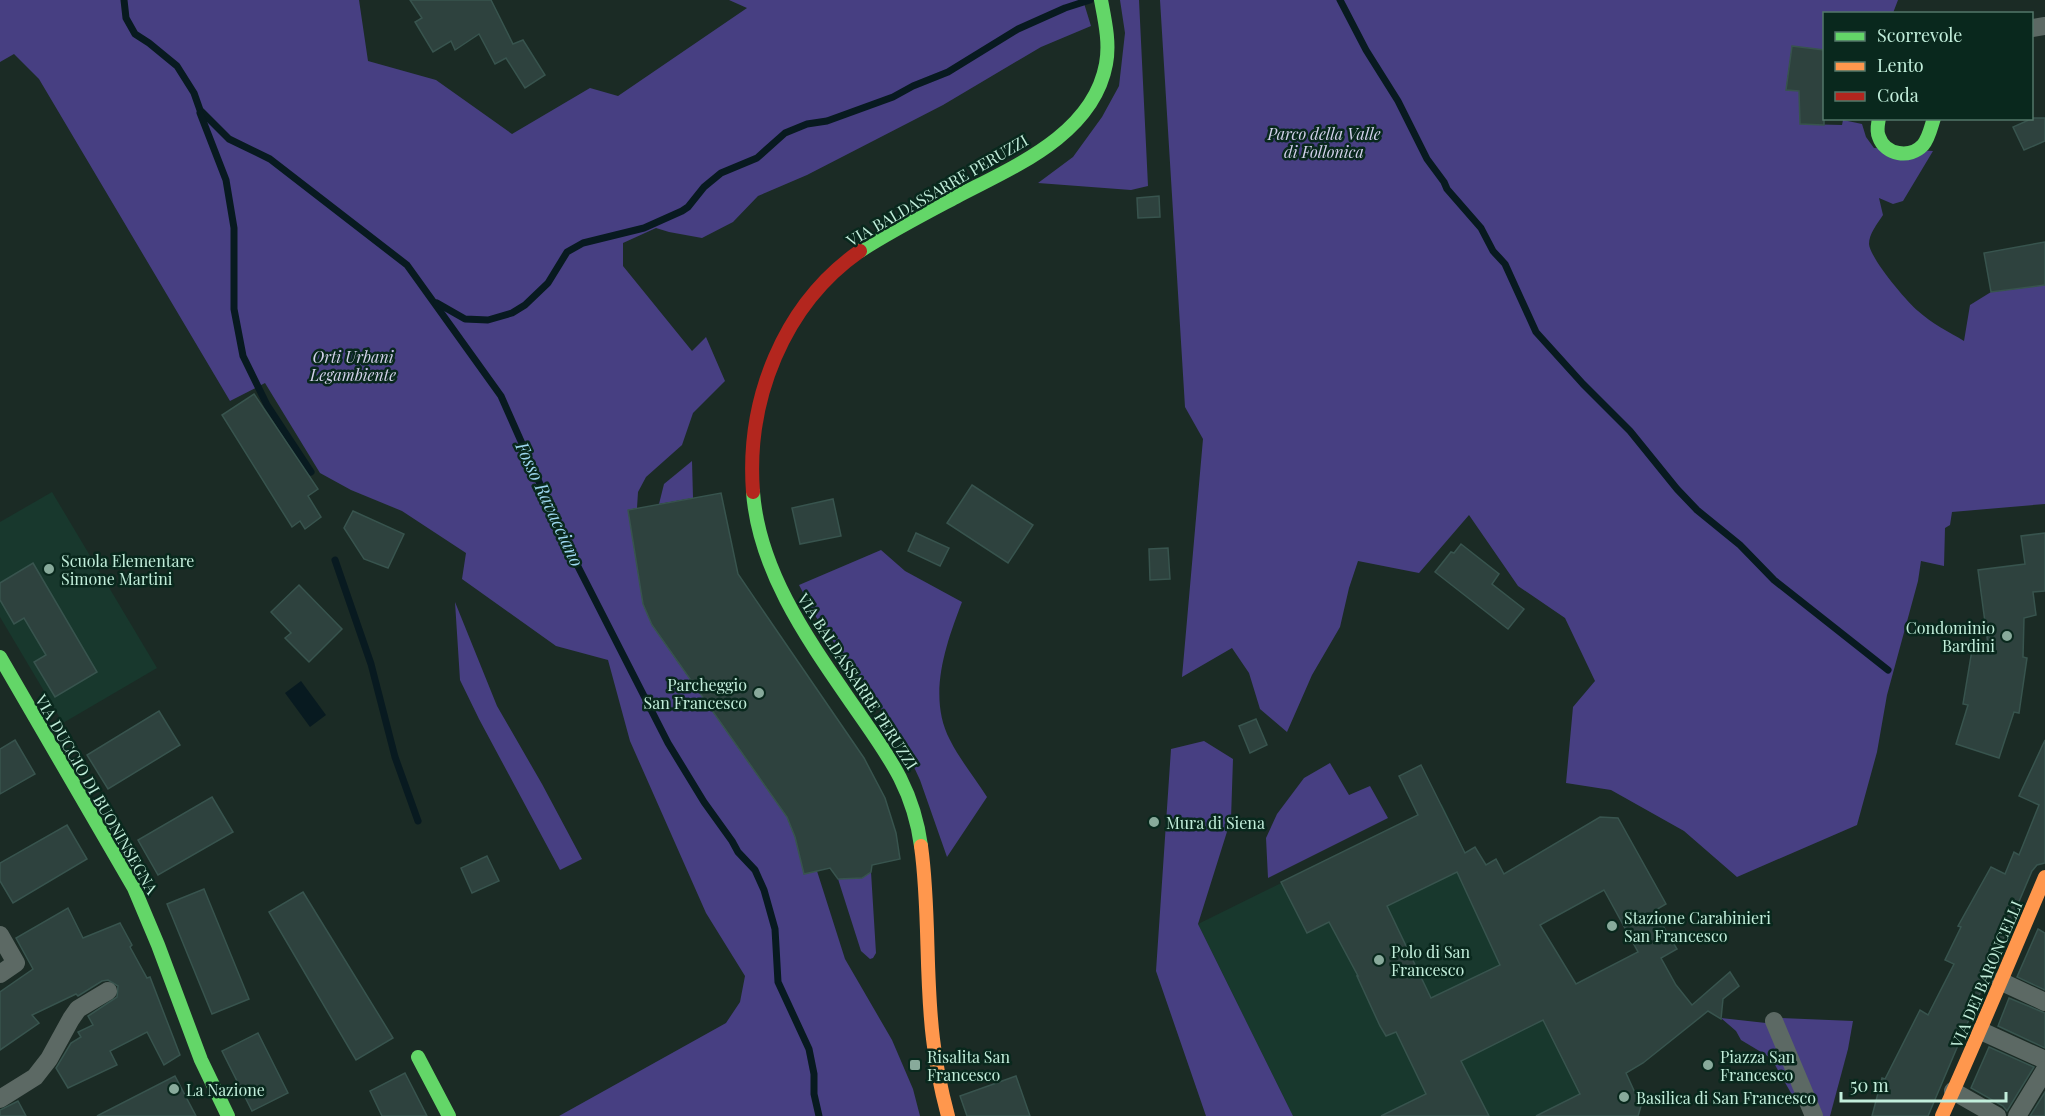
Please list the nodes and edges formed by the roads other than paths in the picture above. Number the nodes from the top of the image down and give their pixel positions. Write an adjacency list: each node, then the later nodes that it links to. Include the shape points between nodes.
1 (1101, 0): 20 (street, VIA BALDASSARRE PERUZZI, via 1106,62 1101,82 1086,109 1047,145 876,242 840,266 813,292 779,347 760,403 752,445 756,515 778,586 802,630 896,767 911,802 924,867 933,1050)
2 (1879, 120): 3 (street, via 1877,134 1881,142 1890,150 1905,154 1924,143)
3 (1933, 120)
4 (0, 657): 18 (street, VIA DUCCIO DI BUONINSEGNA, via 134,888 210,1082)
5 (2045, 877): 8 (street, VIA DEI BARONCELLI)
6 (0, 935): 7 (street, via 16,963)
7 (0, 974)
8 (2000, 981): 10 (street); 12 (street, VIA DEI BARONCELLI)
9 (108, 991): 17 (street, via 78,1009 40,1071)
10 (2045, 1002)
11 (1774, 1021): 21 (street)
12 (1985, 1033): 14 (street); 16 (street, VIA DEI BARONCELLI)
13 (418, 1057): 19 (street)
14 (2045, 1060)
15 (2045, 1070): 24 (street)
16 (1953, 1091): 22 (street, VIA DEI BARONCELLI); 23 (street)
17 (0, 1099)
18 (228, 1116)
19 (448, 1116)
20 (948, 1116)
21 (1814, 1116)
22 (1942, 1116)
23 (1996, 1116)
24 (2017, 1116)

